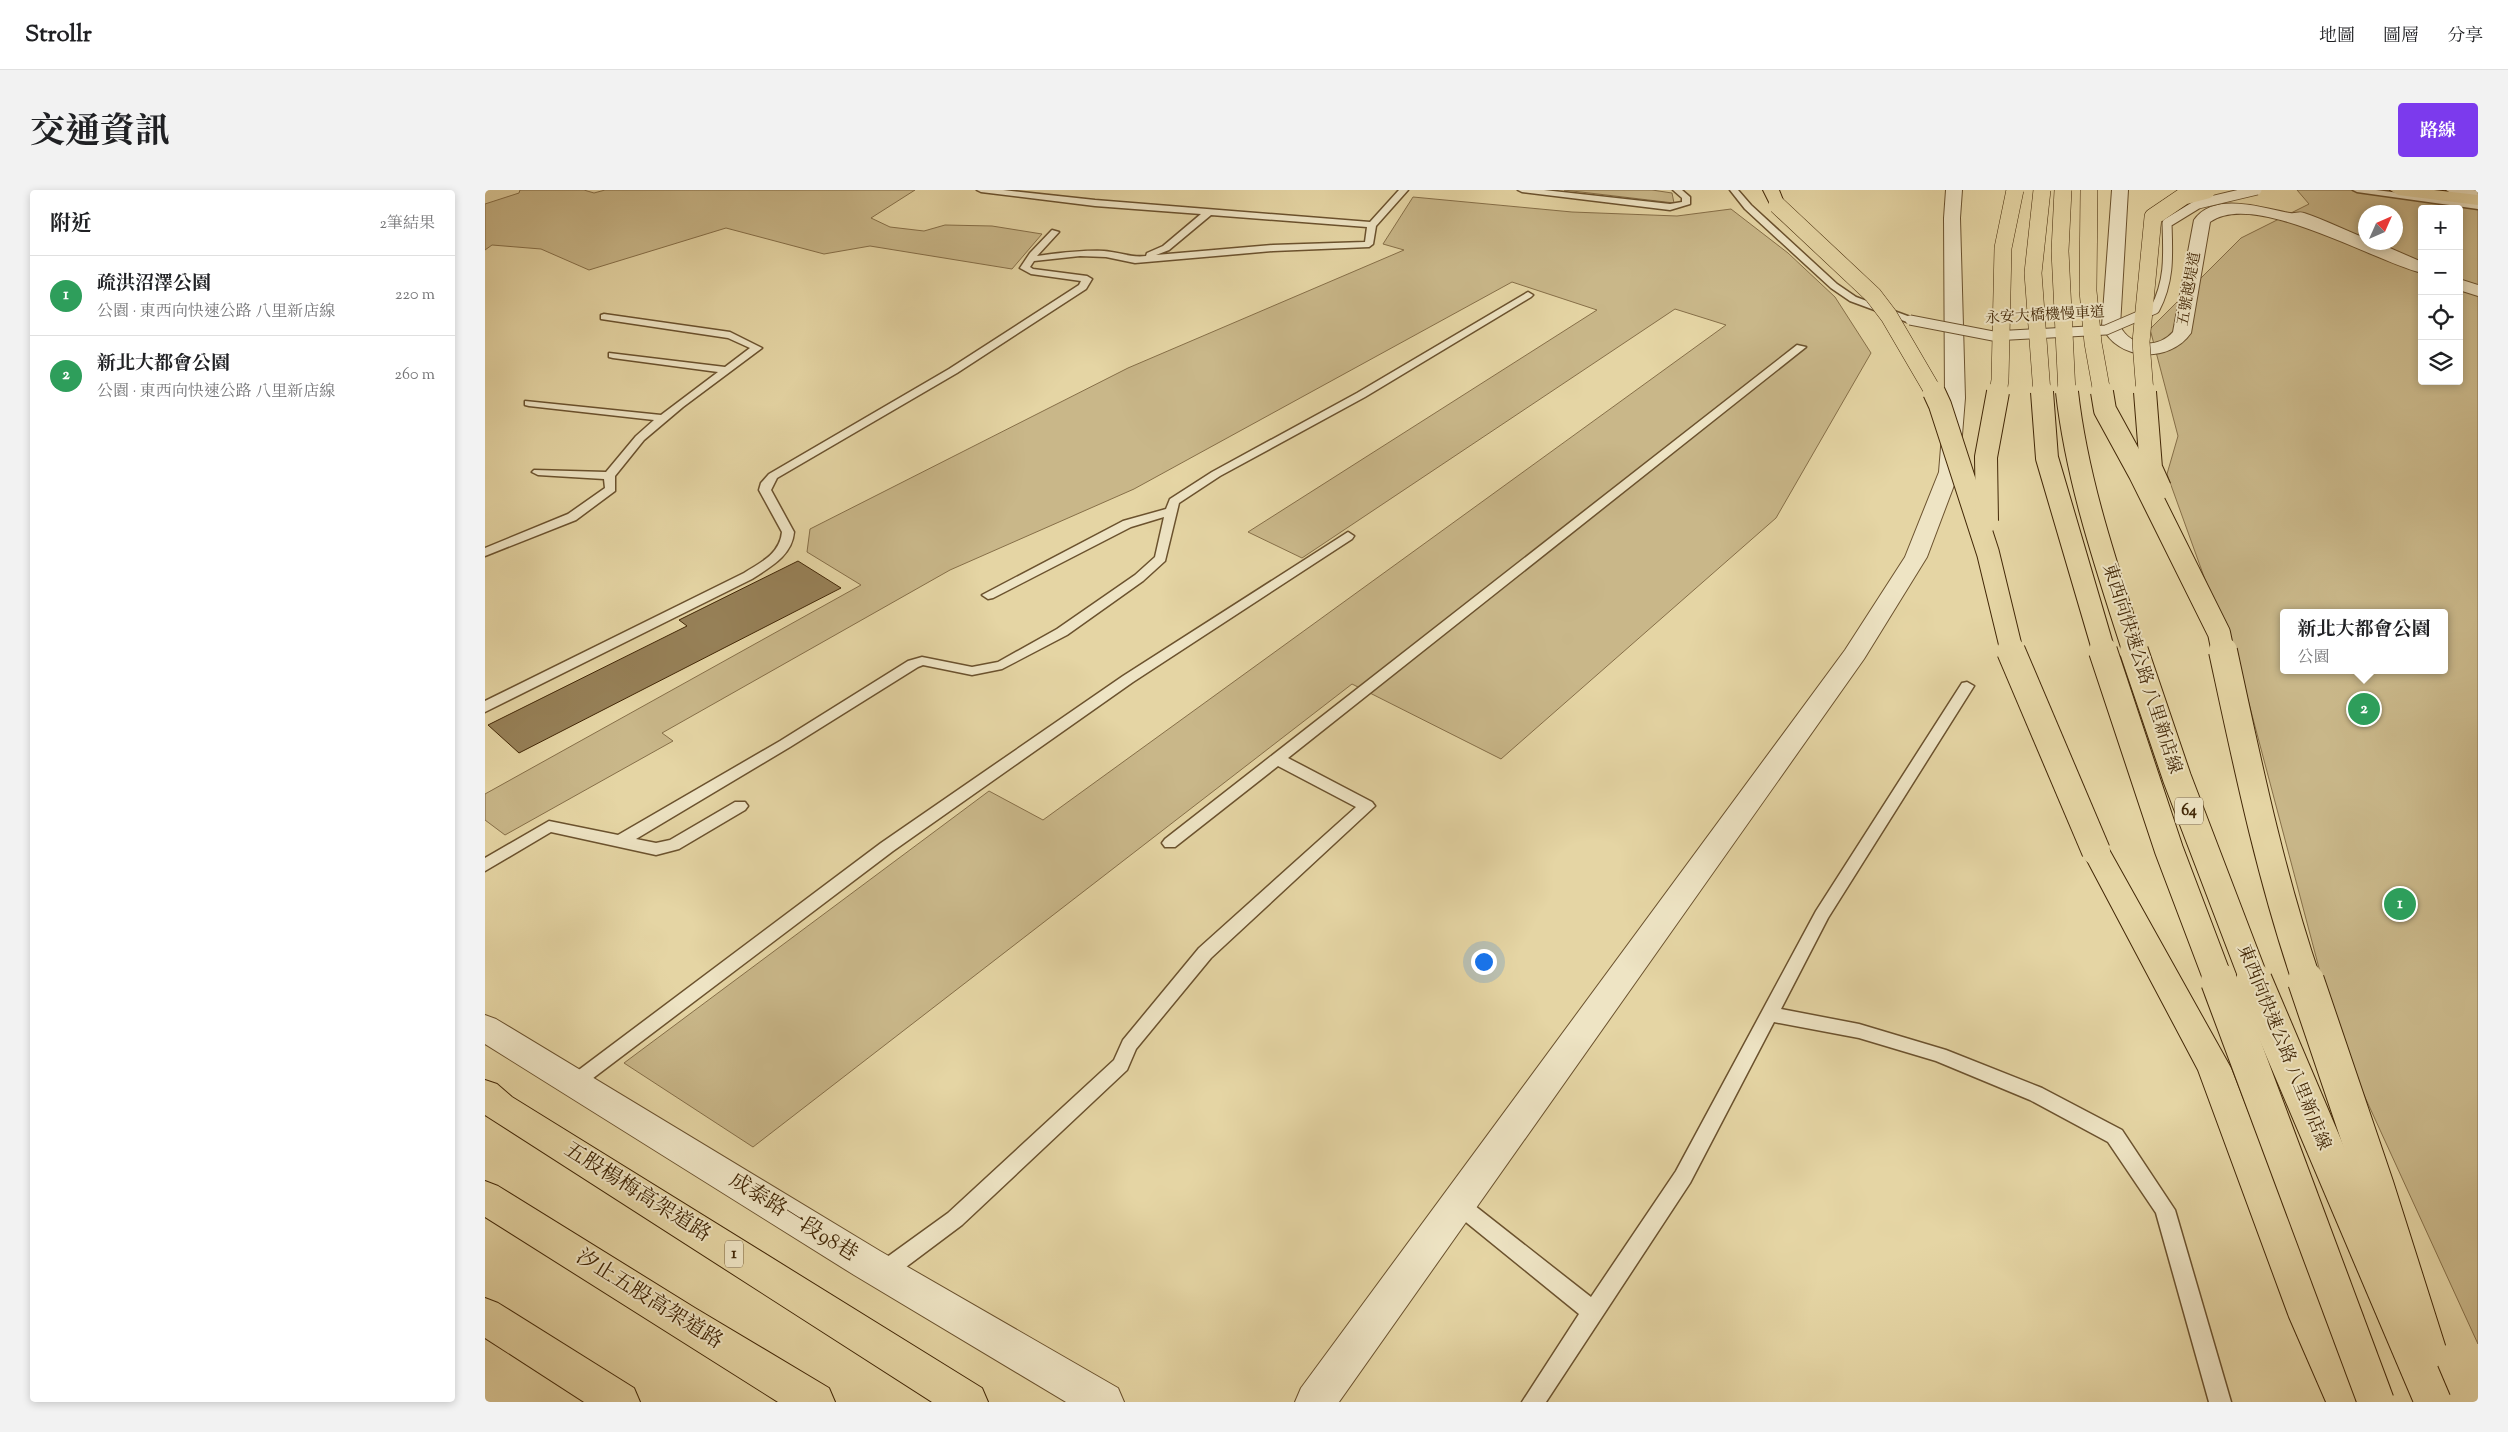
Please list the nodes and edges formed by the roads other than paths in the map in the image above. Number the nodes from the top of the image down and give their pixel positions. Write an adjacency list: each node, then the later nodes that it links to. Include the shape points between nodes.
1 (981, 190): 20 (lane)
2 (1404, 190): 21 (lane)
3 (1522, 190): 4 (lane, via 1670,207 1686,204 1686,197)
4 (1677, 190)
5 (1734, 190): 14 (lane, 永安大橋機慢車道, bridge, via 1748,207 1834,286 1853,299 1910,320 1993,336 2106,330 2155,309 2165,289 2167,222 2178,212 2211,198)
6 (1954, 190): 56 (street, via 1955,398 1949,472 1916,557 1849,662)
7 (2015, 190): 41 (highway, bridge, via 2003,248 2000,380 1986,457)
8 (2042, 190): 69 (highway, 東西向快速公路 八里新店線 / 64, bridge, via 2033,273 2047,458 2095,626 2169,850 2304,1204)
9 (2063, 190): 70 (highway, 東西向快速公路 八里新店線 / 64, bridge, via 2060,274 2068,399 2113,589 2172,766 2273,1030)
10 (2089, 190): 43 (highway, bridge, via 2088,291 2105,410)
11 (2120, 190): 22 (street, 五號越堤道, via 2111,326 2118,340 2131,346 2169,347 2182,333 2202,220 2207,214 2237,209)
12 (2207, 190): 43 (highway, bridge, via 2184,196 2153,218 2141,342 2151,468 2186,545)
13 (2243, 190): 22 (street)
14 (2257, 190)
15 (2357, 190): 19 (lane)
16 (2398, 190): 17 (highway)
17 (2466, 193)
18 (1770, 195): 41 (highway, bridge, via 1873,295 1925,375 1940,405)
19 (2478, 206)
20 (1209, 212): 21 (lane); 25 (lane, via 1166,248)
21 (1371, 225): 25 (lane, via 1369,244 1273,248)
22 (2316, 225): 26 (street)
23 (1055, 232): 24 (lane)
24 (1031, 259): 25 (lane, via 1080,253); 45 (lane, via 1025,268 1031,271 1087,279 1083,287 953,371 773,476 765,490 788,531 785,547 771,561 748,576)
25 (1135, 260)
26 (2418, 266)
27 (2463, 285): 28 (street)
28 (2478, 291)
29 (1528, 295): 38 (lane, via 1361,395 1216,474 1175,501)
30 (604, 317): 33 (lane, via 730,335 757,348)
31 (1801, 347): 46 (lane)
32 (613, 355): 33 (lane)
33 (726, 370): 35 (lane)
34 (529, 403): 35 (lane)
35 (663, 418): 37 (lane, via 640,438)
36 (538, 472): 37 (lane)
37 (609, 476): 40 (lane, via 611,489 572,517)
38 (1172, 511): 42 (lane, via 1127,524); 48 (lane, via 1161,558 1139,578 1062,632 1002,665 972,670 923,660 913,664)
39 (1348, 536): 53 (lane, via 1128,679 887,847)
40 (485, 552)
41 (1988, 553): 68 (highway, bridge, via 2010,648 2029,694 2097,851 2215,1068 2308,1317)
42 (988, 595)
43 (2219, 633): 71 (highway, bridge, via 2259,819 2288,927)
44 (1967, 686): 51 (lane, via 1822,915)
45 (485, 707)
46 (1277, 759): 49 (lane); 57 (lane, via 1367,806 1205,952 1129,1045 1121,1065 955,1218)
47 (740, 806): 48 (lane, via 675,845 656,849)
48 (621, 841): 50 (lane, via 549,826)
49 (1170, 843)
50 (485, 865)
51 (1769, 1014): 59 (lane, via 1683,1177); 67 (lane, via 1859,1031 1940,1055 2036,1094 2115,1136 2165,1210)
52 (485, 1028): 53 (street, 成泰路一段98巷)
53 (574, 1083): 57 (street, 成泰路一段98巷)
54 (485, 1094): 63 (highway, 五股楊梅高架道路 / 1, via 508,1112)
55 (485, 1197): 62 (highway, 汐止五股高架道路)
56 (1458, 1204): 59 (lane); 65 (street)
57 (883, 1272): 64 (street, 成泰路一段98巷)
58 (485, 1301): 60 (highway)
59 (1593, 1312): 66 (lane)
60 (498, 1324): 61 (highway)
61 (620, 1402)
62 (815, 1402)
63 (968, 1402)
64 (1104, 1402)
65 (1315, 1402)
66 (1533, 1402)
67 (2220, 1402)
68 (2346, 1402)
69 (2375, 1402)
70 (2433, 1402)
71 (2444, 1402)

